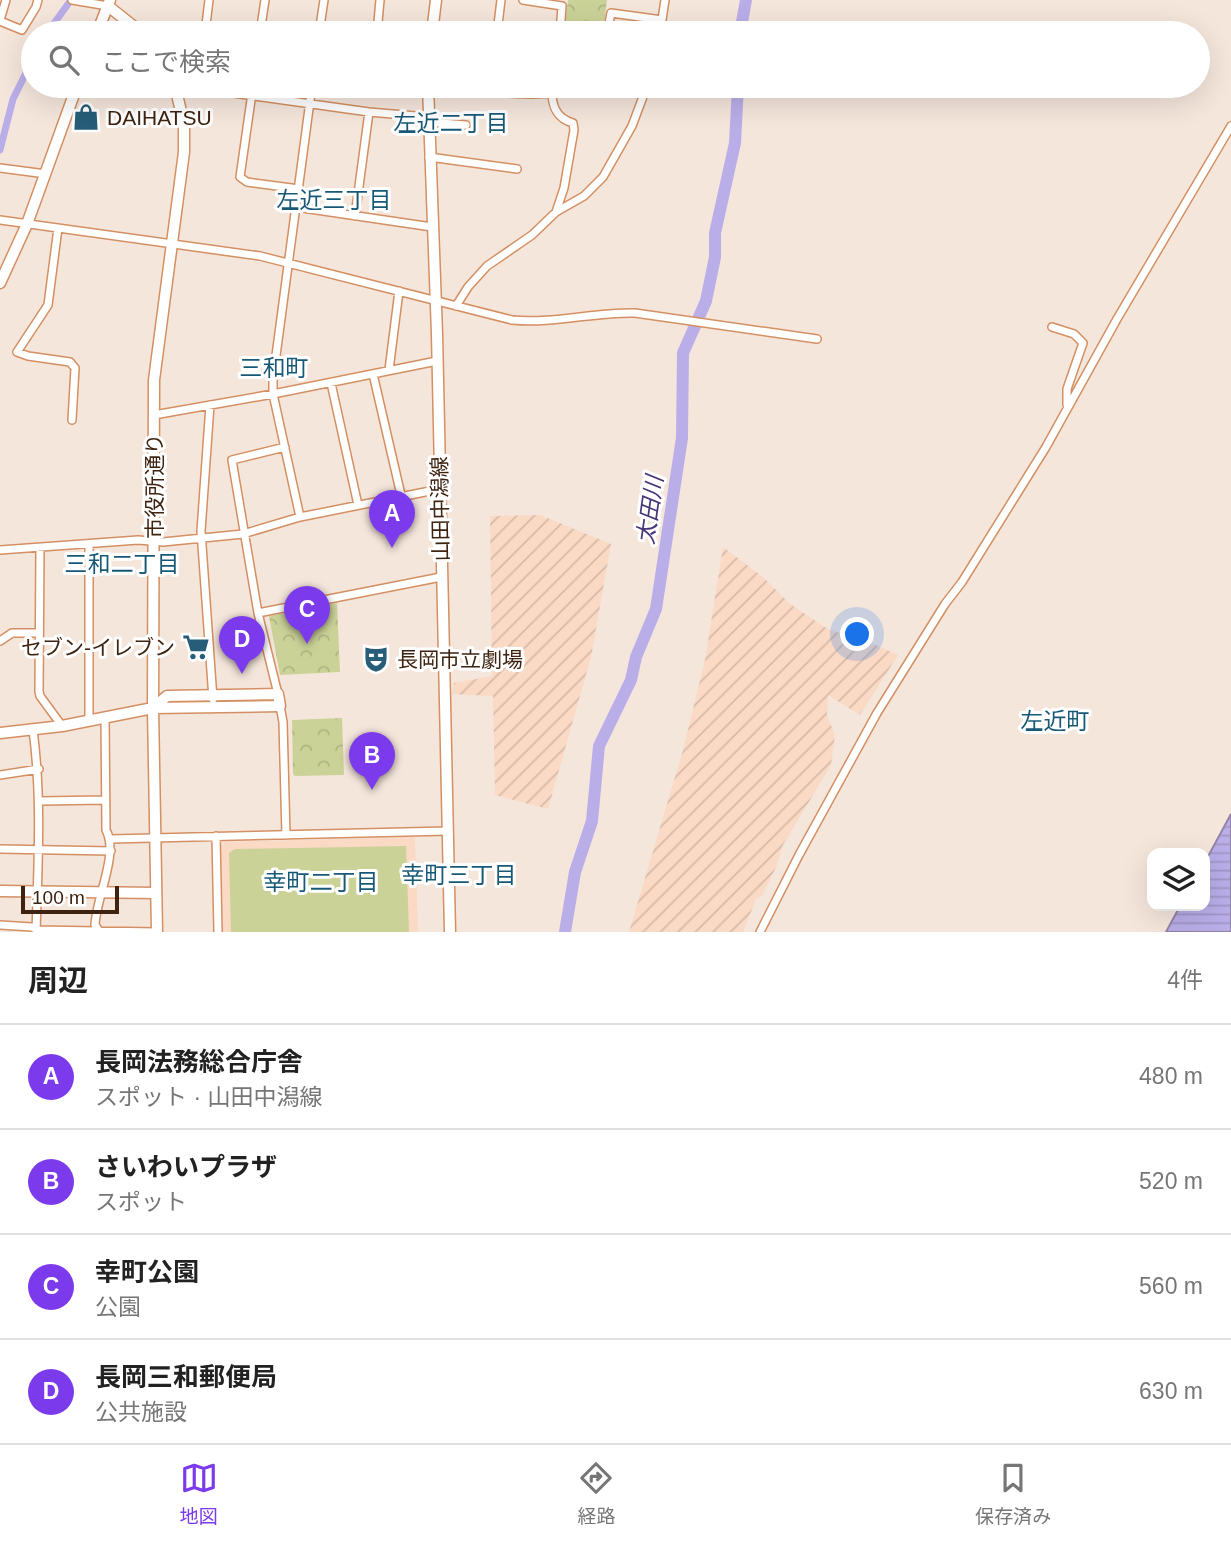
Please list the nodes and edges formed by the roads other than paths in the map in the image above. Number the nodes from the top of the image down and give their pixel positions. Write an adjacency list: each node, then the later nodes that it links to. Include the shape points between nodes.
1 (6, 0): 15 (street)
2 (38, 0): 16 (street)
3 (72, 0): 12 (street)
4 (209, 0): 19 (street)
5 (265, 0): 20 (street)
6 (324, 0): 21 (street)
7 (380, 0): 22 (street)
8 (436, 0): 23 (street)
9 (501, 0): 24 (street)
10 (523, 0): 25 (street, via 562,6)
11 (665, 0): 14 (street)
12 (82, 1): 13 (street)
13 (109, 3): 17 (street); 18 (street)
14 (662, 20): 26 (street, via 611,13)
15 (0, 21): 27 (street)
16 (27, 21)
17 (102, 21)
18 (129, 21)
19 (206, 21)
20 (262, 21)
21 (321, 21)
22 (378, 21)
23 (433, 21)
24 (498, 21)
25 (561, 21)
26 (609, 21)
27 (21, 30)
28 (73, 98): 44 (street)
29 (178, 98): 53 (street, 市役所通り, via 184,136)
30 (252, 98): 45 (street, via 240,177 247,182)
31 (277, 98): 36 (street)
32 (311, 98): 36 (street)
33 (428, 98): 38 (street, 山田中潟線)
34 (554, 98): 47 (street, via 558,116 573,123 574,130)
35 (642, 98): 47 (street, via 603,177 584,196)
36 (311, 102): 37 (street); 45 (street)
37 (369, 112): 38 (street); 48 (street)
38 (428, 120): 39 (street); 41 (street, 山田中潟線)
39 (466, 125)
40 (1231, 126): 67 (street)
41 (429, 158): 43 (street); 51 (street, 山田中潟線)
42 (2, 168): 44 (street)
43 (517, 169)
44 (46, 174): 50 (street)
45 (299, 189): 46 (street)
46 (296, 207): 48 (street); 54 (street)
47 (556, 212): 58 (street, via 487,267)
48 (355, 216): 51 (street)
49 (0, 220): 50 (street)
50 (27, 225): 52 (street); 55 (street)
51 (432, 227): 57 (street, 山田中潟線)
52 (58, 228): 53 (street); 69 (street, via 48,304 18,352 70,362 75,368)
53 (173, 244): 54 (street); 68 (street, 市役所通り, via 157,351)
54 (288, 263): 56 (street); 65 (street)
55 (0, 282)
56 (398, 291): 57 (street); 62 (street)
57 (436, 300): 58 (street); 61 (street, 山田中潟線)
58 (456, 306): 60 (street, via 528,321 611,313 653,315)
59 (1052, 327): 67 (street, via 1074,334 1083,343 1067,389)
60 (817, 340)
61 (437, 361): 62 (street); 71 (street, 山田中潟線)
62 (389, 370): 63 (street)
63 (373, 374): 64 (street); 72 (street)
64 (331, 383): 65 (street); 73 (street)
65 (273, 394): 66 (street); 70 (street)
66 (210, 405): 68 (street); 76 (street)
67 (1068, 410): 116 (street, via 877,713)
68 (154, 415): 77 (street, 市役所通り)
69 (72, 420)
70 (285, 447): 74 (street); 75 (street, via 232,460)
71 (439, 489): 72 (street); 81 (street, 山田中潟線)
72 (401, 495): 73 (street)
73 (358, 505): 74 (street)
74 (300, 517): 75 (street)
75 (243, 534): 76 (street); 82 (street)
76 (201, 538): 77 (street); 85 (street)
77 (154, 541): 78 (street); 88 (street, 市役所通り)
78 (89, 544): 79 (street); 90 (street)
79 (40, 548): 80 (street); 83 (street)
80 (0, 551)
81 (441, 577): 82 (street); 98 (street, 山田中潟線)
82 (258, 613): 86 (street)
83 (39, 633): 84 (street, via 12,633); 91 (street, via 40,696)
84 (0, 641)
85 (213, 694): 86 (street); 87 (street); 88 (street, via 167,696)
86 (279, 700): 87 (street); 99 (street)
87 (212, 706): 88 (street)
88 (152, 708): 89 (street); 101 (street, 市役所通り)
89 (105, 718): 90 (street); 96 (street)
90 (89, 720): 91 (street)
91 (62, 726): 92 (street)
92 (33, 730): 93 (street); 94 (street)
93 (0, 733)
94 (38, 769): 95 (street); 97 (street)
95 (0, 775)
96 (105, 800): 97 (street); 102 (street, via 106,830)
97 (39, 801): 104 (street)
98 (448, 831): 99 (street); 115 (street, 山田中潟線)
99 (286, 835): 100 (street)
100 (216, 836): 101 (street); 114 (street)
101 (155, 838): 102 (street); 109 (street, 市役所通り)
102 (111, 839): 105 (street)
103 (0, 849): 104 (street)
104 (40, 849): 105 (street); 107 (street)
105 (111, 851): 108 (street)
106 (0, 891): 107 (street)
107 (37, 891): 108 (street); 111 (street)
108 (101, 892): 109 (street); 112 (street, via 95,925)
109 (156, 893): 113 (street, 市役所通り)
110 (0, 926): 111 (street)
111 (36, 931): 112 (street)
112 (99, 932): 113 (street)
113 (157, 932)
114 (218, 932)
115 (450, 932)
116 (760, 932)

